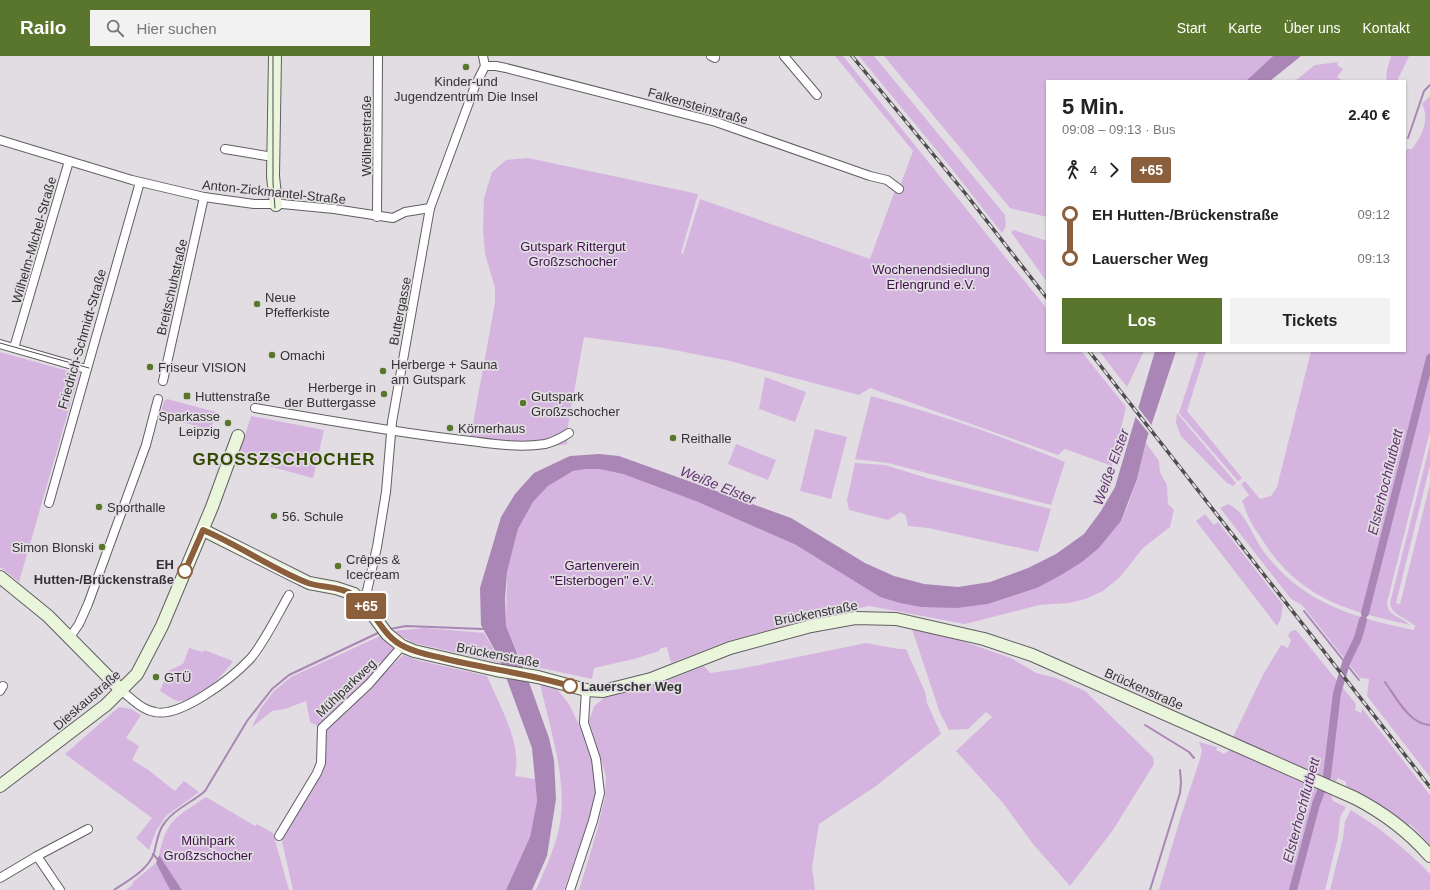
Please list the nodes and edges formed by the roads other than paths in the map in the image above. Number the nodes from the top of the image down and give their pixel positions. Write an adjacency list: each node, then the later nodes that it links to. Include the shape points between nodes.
1 (275, 56): 9 (main road)
2 (378, 56): 16 (street, Wöllnerstraße)
3 (483, 56): 5 (street)
4 (784, 56): 6 (street)
5 (485, 66): 12 (street, Falkensteinstraße, via 506,68 716,122 887,180); 15 (street, Buttergasse, via 475,86)
6 (817, 95)
7 (0, 140): 10 (street, Anton-Zickmantel-Straße)
8 (225, 149): 9 (street)
9 (273, 157): 14 (main road)
10 (69, 161): 11 (street, Anton-Zickmantel-Straße); 18 (street, Wilhelm-Michel-Straße)
11 (140, 182): 13 (street, Anton-Zickmantel-Straße); 19 (street, Friedrich-Schmidt-Straße)
12 (899, 189)
13 (204, 197): 14 (street, Anton-Zickmantel-Straße); 20 (street, Breitschuhstraße)
14 (276, 205): 16 (street, Anton-Zickmantel-Straße, via 334,209)
15 (430, 208): 16 (street, Anton-Zickmantel-Straße, via 405,212 393,218); 23 (street, Buttergasse, via 400,371)
16 (377, 217)
17 (0, 344): 18 (street)
18 (14, 348): 19 (street)
19 (86, 369): 26 (street, Friedrich-Schmidt-Straße)
20 (163, 381)
21 (158, 399): 31 (street, via 131,488 88,604)
22 (254, 408): 23 (street)
23 (392, 431): 24 (street, via 512,445 544,444 559,440); 30 (street, Buttergasse, via 377,547 367,590)
24 (569, 433)
25 (238, 436): 27 (main road, Dieskaustraße)
26 (49, 503)
27 (203, 530): 30 (main road, Brückenstraße, via 298,578 320,586 346,590); 34 (main road, Dieskaustraße, via 162,626 137,674)
28 (0, 577): 31 (main road)
29 (289, 595): 34 (street, via 250,660 202,697 172,712 155,712 142,707)
30 (361, 601): 32 (main road, Brückenstraße, via 380,626)
31 (70, 637): 34 (main road)
32 (398, 643): 33 (main road, Brückenstraße, via 422,653); 37 (street, Mühlparkweg, via 369,684 322,728 321,763)
33 (586, 690): 39 (main road, Brückenstraße, via 603,691 651,679 730,648 811,626 855,618 885,618 950,630 1009,647 1055,665 1346,794 1381,813 1415,840); 42 (street, via 584,722 596,759 600,793)
34 (122, 691): 35 (main road, Dieskaustraße)
35 (0, 786)
36 (88, 829): 38 (street)
37 (279, 836)
38 (37, 856): 40 (street); 41 (street)
39 (1430, 856)
40 (0, 878)
41 (60, 890)
42 (570, 890)

